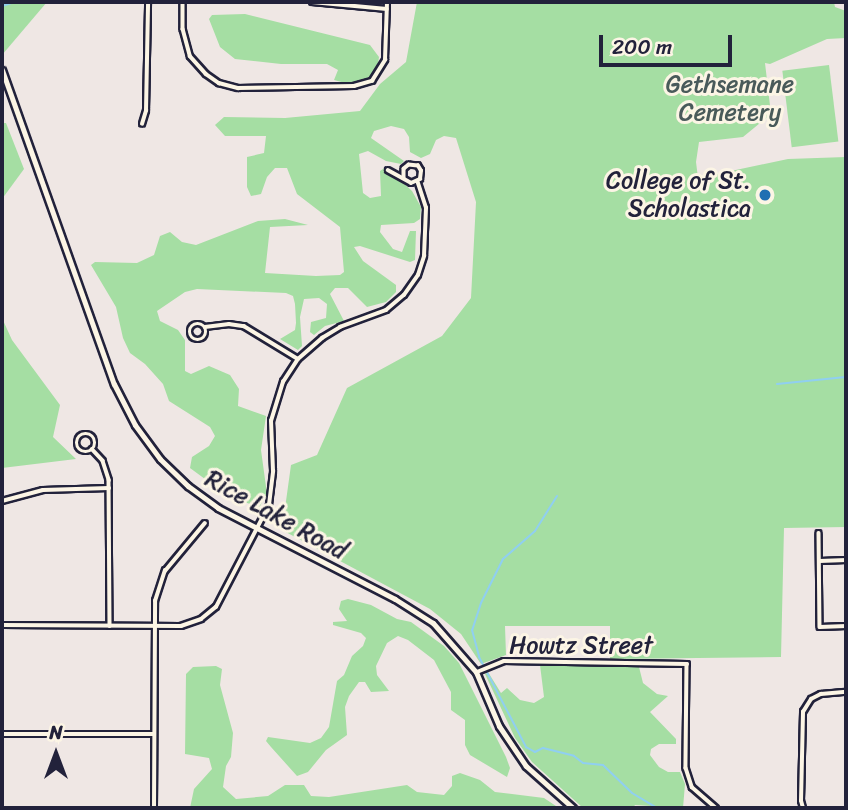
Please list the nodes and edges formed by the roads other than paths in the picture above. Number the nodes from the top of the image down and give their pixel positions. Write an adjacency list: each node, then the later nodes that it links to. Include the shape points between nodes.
1 (183, 2): 5 (street, via 190,56 219,83 238,88 354,86 372,81 385,60)
2 (312, 2): 5 (street)
3 (387, 2): 5 (street)
4 (148, 3): 7 (street)
5 (387, 9)
6 (2, 70): 17 (main road, Rice Lake Road, via 114,384 135,425 188,486)
7 (142, 124)
8 (388, 170): 9 (street)
9 (404, 178): 10 (street); 10 (street, via 406,166 415,165 422,174)
10 (418, 181): 12 (street, via 426,208 426,242 414,282 386,310 340,327)
11 (205, 327): 11 (street, via 193,325 191,337 204,338); 12 (street, via 244,327)
12 (298, 359): 17 (street, via 274,404 272,491)
13 (92, 449): 13 (street, via 93,437 79,437 80,449); 14 (street, via 107,471)
14 (109, 488): 15 (street, via 43,490); 22 (street)
15 (2, 501)
16 (205, 523): 23 (street, via 165,571)
17 (258, 529): 23 (street, via 216,607 193,623); 25 (main road, Rice Lake Road, via 433,623)
18 (819, 533): 20 (street)
19 (846, 560): 20 (street)
20 (820, 561): 24 (street, via 820,627)
21 (2, 625): 22 (street)
22 (110, 626): 23 (street)
23 (153, 626): 28 (street)
24 (846, 626)
25 (476, 672): 30 (main road, Rice Lake Road, via 499,726 526,766); 31 (street, Howtz Street, via 504,661 687,664 685,768 692,787)
26 (846, 692): 32 (street, via 821,694 807,705 802,719)
27 (2, 734): 28 (street)
28 (153, 734): 29 (street)
29 (154, 808)
30 (573, 808)
31 (716, 808)
32 (803, 808)

